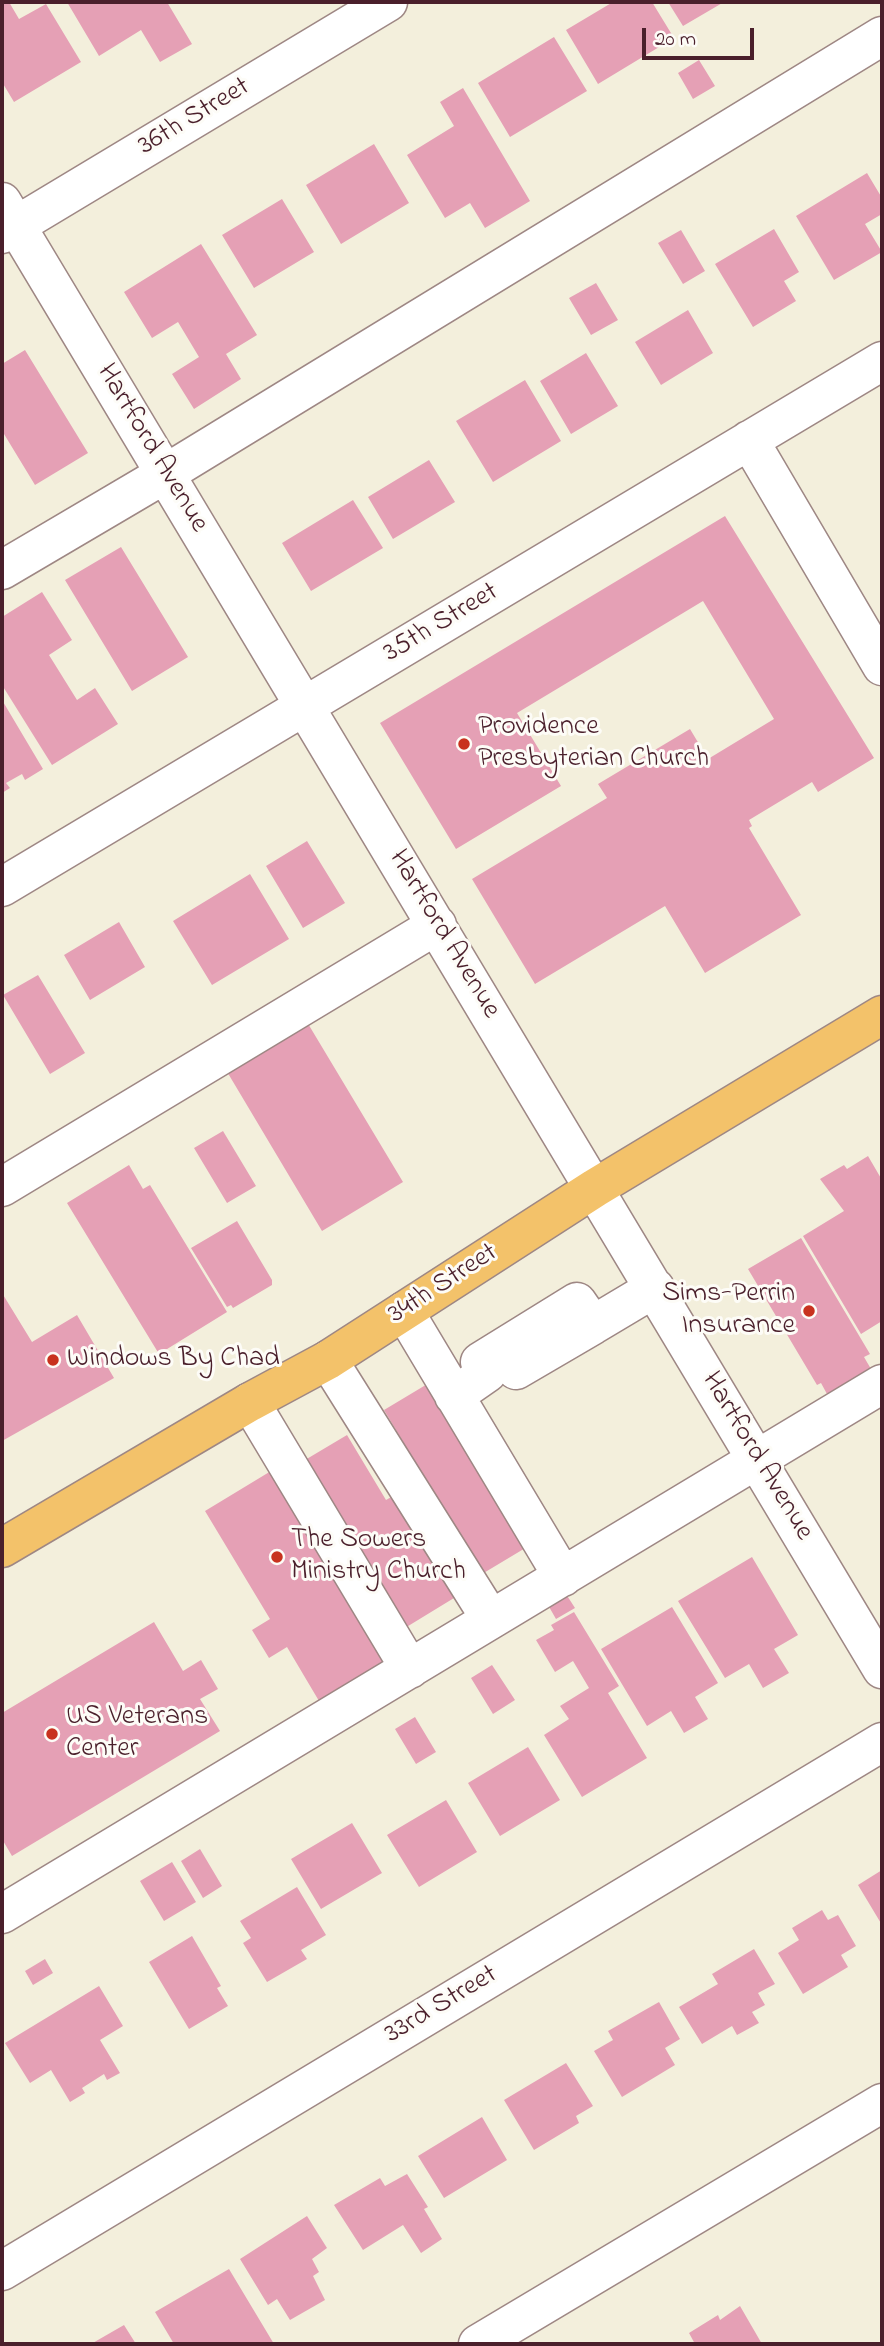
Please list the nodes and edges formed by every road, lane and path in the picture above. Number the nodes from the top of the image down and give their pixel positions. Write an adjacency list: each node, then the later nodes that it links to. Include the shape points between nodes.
1 (388, 2): 3 (street, 36th Street)
2 (882, 36): 6 (street)
3 (6, 221): 6 (street, Hartford Avenue)
4 (882, 361): 5 (street, 35th Street)
5 (750, 440): 8 (street); 9 (street, 35th Street)
6 (165, 474): 7 (street); 9 (street, Hartford Avenue)
7 (2, 570)
8 (882, 666)
9 (305, 706): 10 (street, 35th Street); 11 (street, Hartford Avenue)
10 (2, 887)
11 (436, 925): 13 (street); 14 (street, Hartford Avenue)
12 (882, 1015): 14 (main road, 34th Street)
13 (2, 1188)
14 (595, 1188): 15 (street, Hartford Avenue); 16 (main road, 34th Street)
15 (655, 1288): 19 (street, via 593,1325 577,1302 480,1363 487,1373); 21 (street, Hartford Avenue)
16 (404, 1311): 17 (main road, 34th Street); 19 (street)
17 (328, 1360): 20 (main road, 34th Street); 24 (street)
18 (882, 1384): 21 (street)
19 (454, 1396): 23 (street)
20 (250, 1402): 22 (main road, 34th Street); 25 (street)
21 (757, 1460): 23 (street); 26 (street, Hartford Avenue)
22 (2, 1548)
23 (563, 1577): 24 (street)
24 (490, 1618): 25 (street)
25 (410, 1668): 28 (street)
26 (882, 1669)
27 (882, 1742): 30 (street, 33rd Street)
28 (2, 1914)
29 (882, 2103): 31 (street)
30 (2, 2270)
31 (478, 2344)

